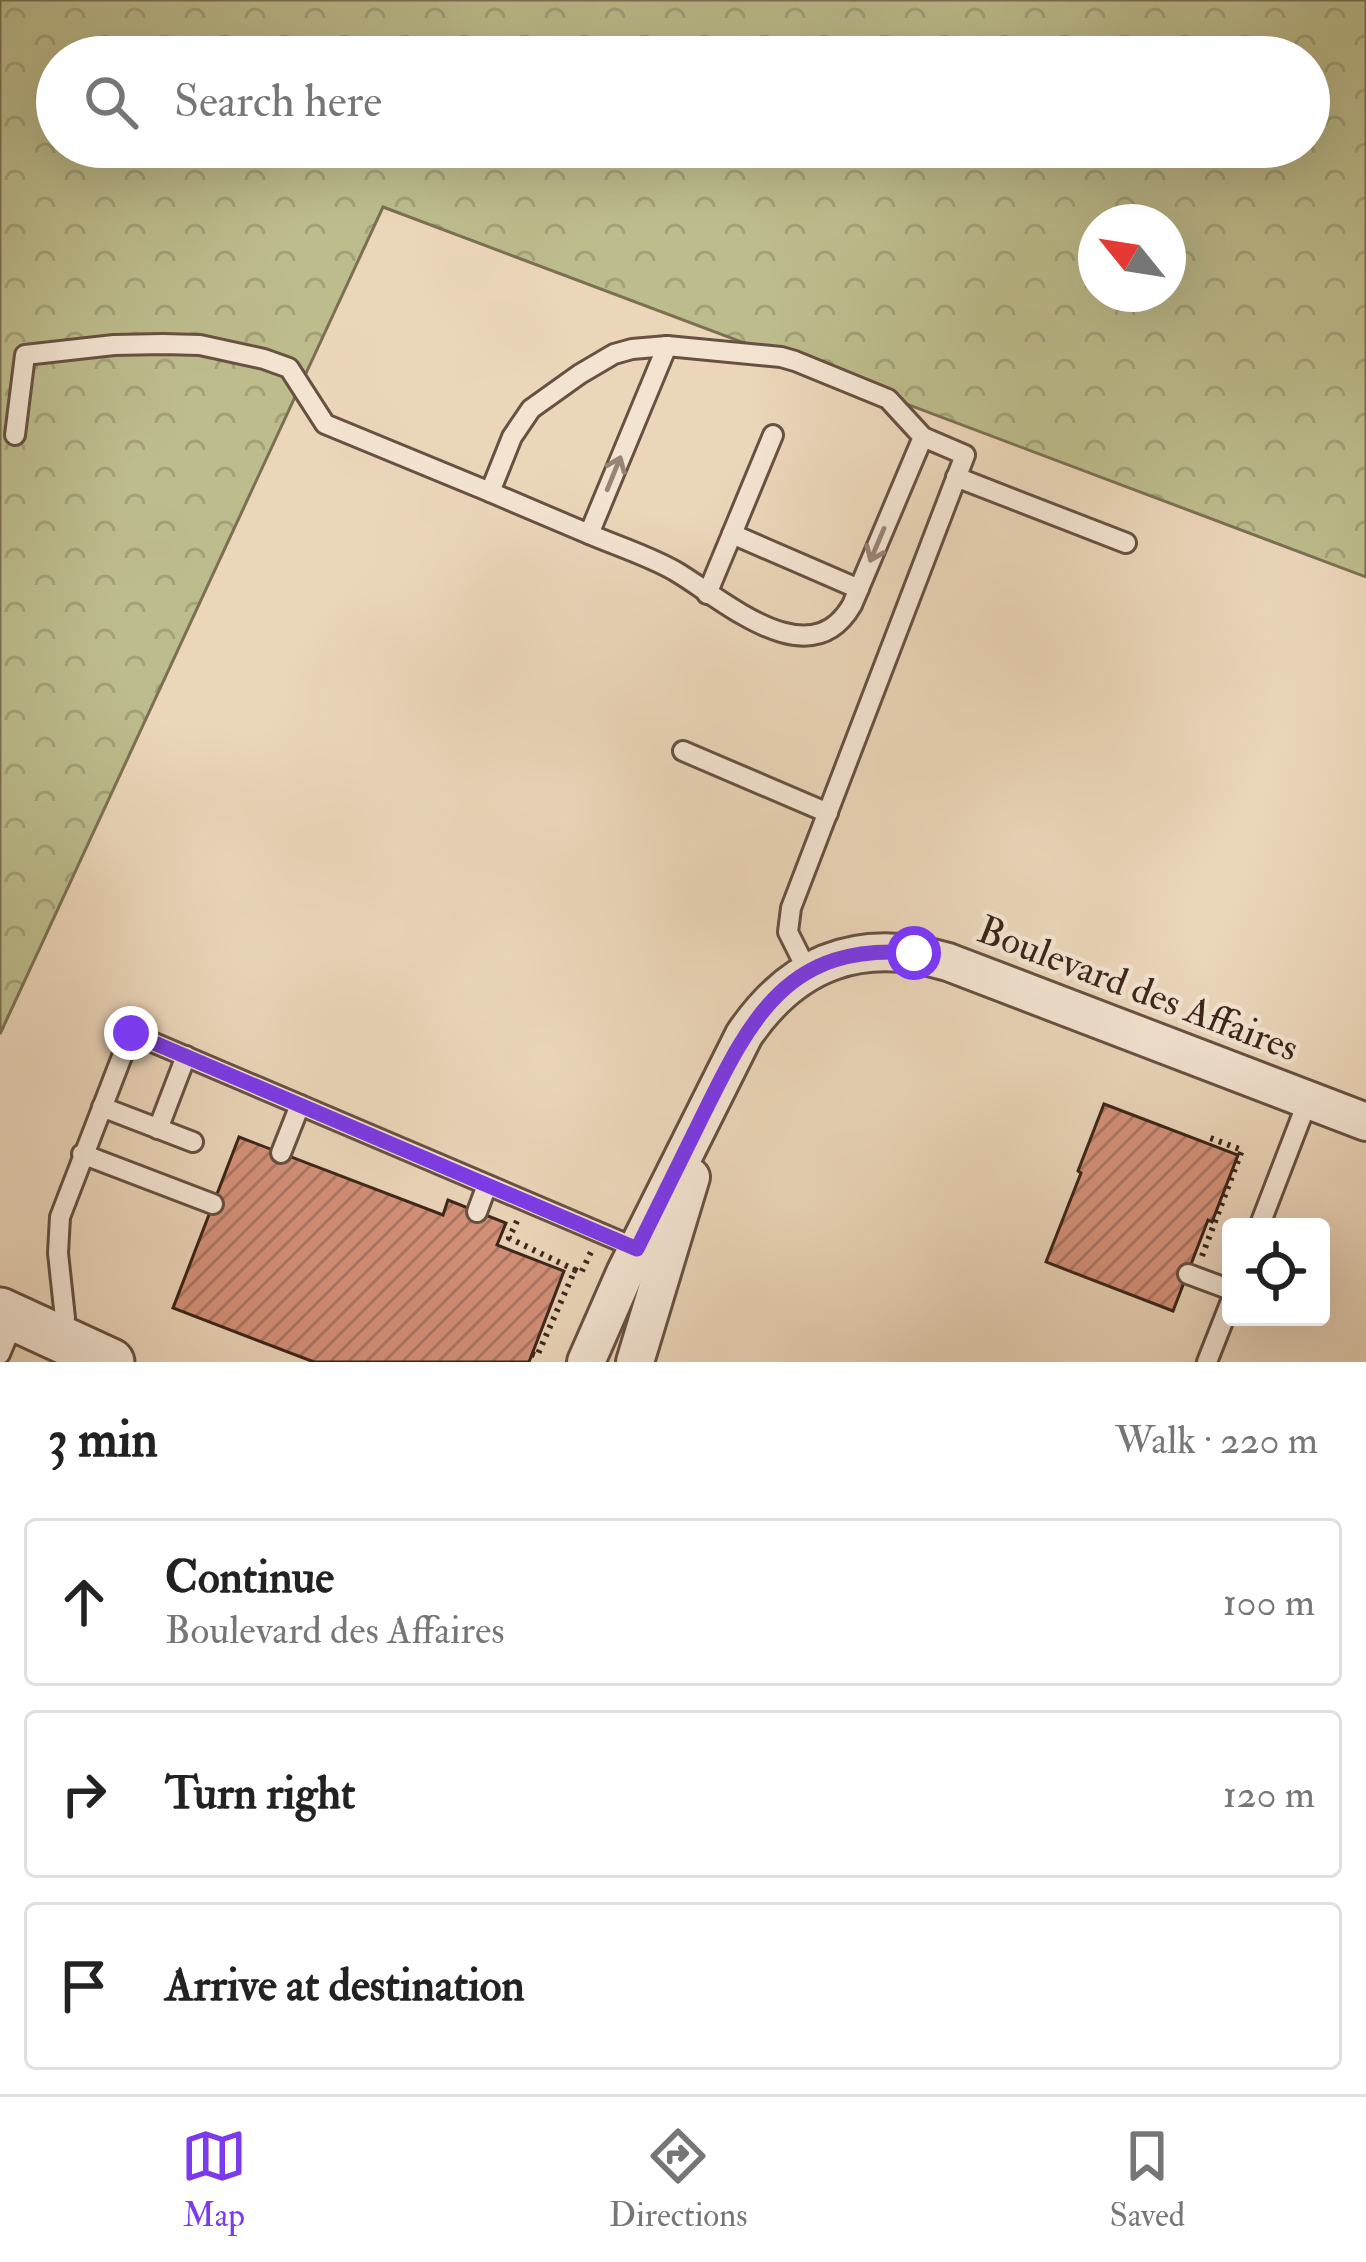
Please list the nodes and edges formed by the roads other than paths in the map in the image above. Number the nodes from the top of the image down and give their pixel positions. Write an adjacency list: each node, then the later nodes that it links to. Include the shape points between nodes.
1 (667, 346): 4 (lane, via 795,361 888,399); 6 (lane, via 614,354 531,410); 7 (lane, one-way to 1)
2 (15, 435): 6 (lane, via 25,355 200,345 289,368 325,424)
3 (773, 435): 8 (lane)
4 (923, 437): 5 (lane, via 965,455); 10 (lane, one-way to 10)
5 (956, 477): 9 (lane); 13 (lane)
6 (490, 492): 7 (lane)
7 (589, 534): 11 (lane, via 674,570)
8 (732, 534): 10 (lane); 11 (lane)
9 (1126, 543)
10 (859, 589): 11 (lane, via 842,620 810,637)
11 (707, 594)
12 (683, 751): 13 (lane)
13 (828, 813): 14 (lane, via 789,919)
14 (808, 972): 16 (street, Boulevard des Affaires, via 867,951 931,957); 28 (street, Boulevard des Affaires, via 756,1018 719,1082)
15 (187, 1056): 17 (lane); 18 (lane, via 131,1033); 20 (lane)
16 (1308, 1100): 19 (street, Boulevard des Affaires); 27 (lane)
17 (300, 1105): 22 (lane); 24 (lane)
18 (102, 1107): 20 (lane); 23 (lane)
19 (1366, 1122)
20 (158, 1129): 21 (lane)
21 (193, 1142)
22 (281, 1153)
23 (82, 1154): 25 (lane); 33 (lane, via 58,1232)
24 (487, 1185): 26 (lane); 28 (lane)
25 (213, 1204)
26 (477, 1212)
27 (1262, 1218)
28 (652, 1255): 35 (street, Boulevard des Affaires); 36 (street, Boulevard des Affaires)
29 (1188, 1274): 30 (lane)
30 (1222, 1287)
31 (1222, 1325): 37 (lane)
32 (5, 1328): 33 (street)
33 (60, 1338): 34 (street)
34 (111, 1362)
35 (586, 1362)
36 (635, 1362)
37 (1208, 1362)

